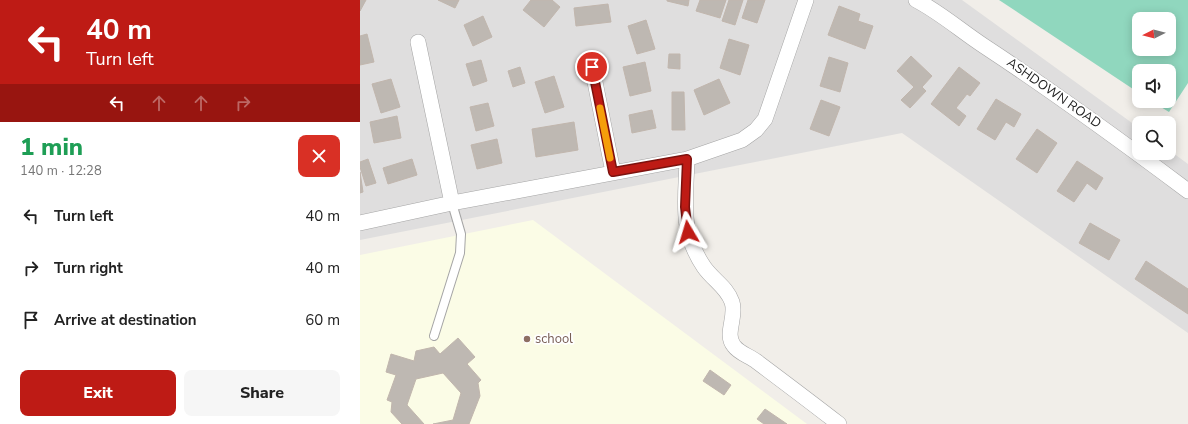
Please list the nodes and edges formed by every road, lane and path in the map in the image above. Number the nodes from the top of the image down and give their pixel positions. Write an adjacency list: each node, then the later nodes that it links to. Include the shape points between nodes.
1 (806, 0): 5 (street, via 765,119 756,130 742,140)
2 (916, 0): 7 (street, ASHDOWN ROAD, via 933,9 1094,121)
3 (418, 42): 8 (street)
4 (592, 67): 6 (street)
5 (687, 159): 6 (street); 11 (street, via 685,207 688,235 710,276 727,291 732,303 734,313 730,340 734,347)
6 (613, 172): 8 (street)
7 (1188, 191)
8 (452, 203): 9 (street); 10 (lane, via 461,234 460,253)
9 (360, 224)
10 (434, 336)
11 (839, 424)

